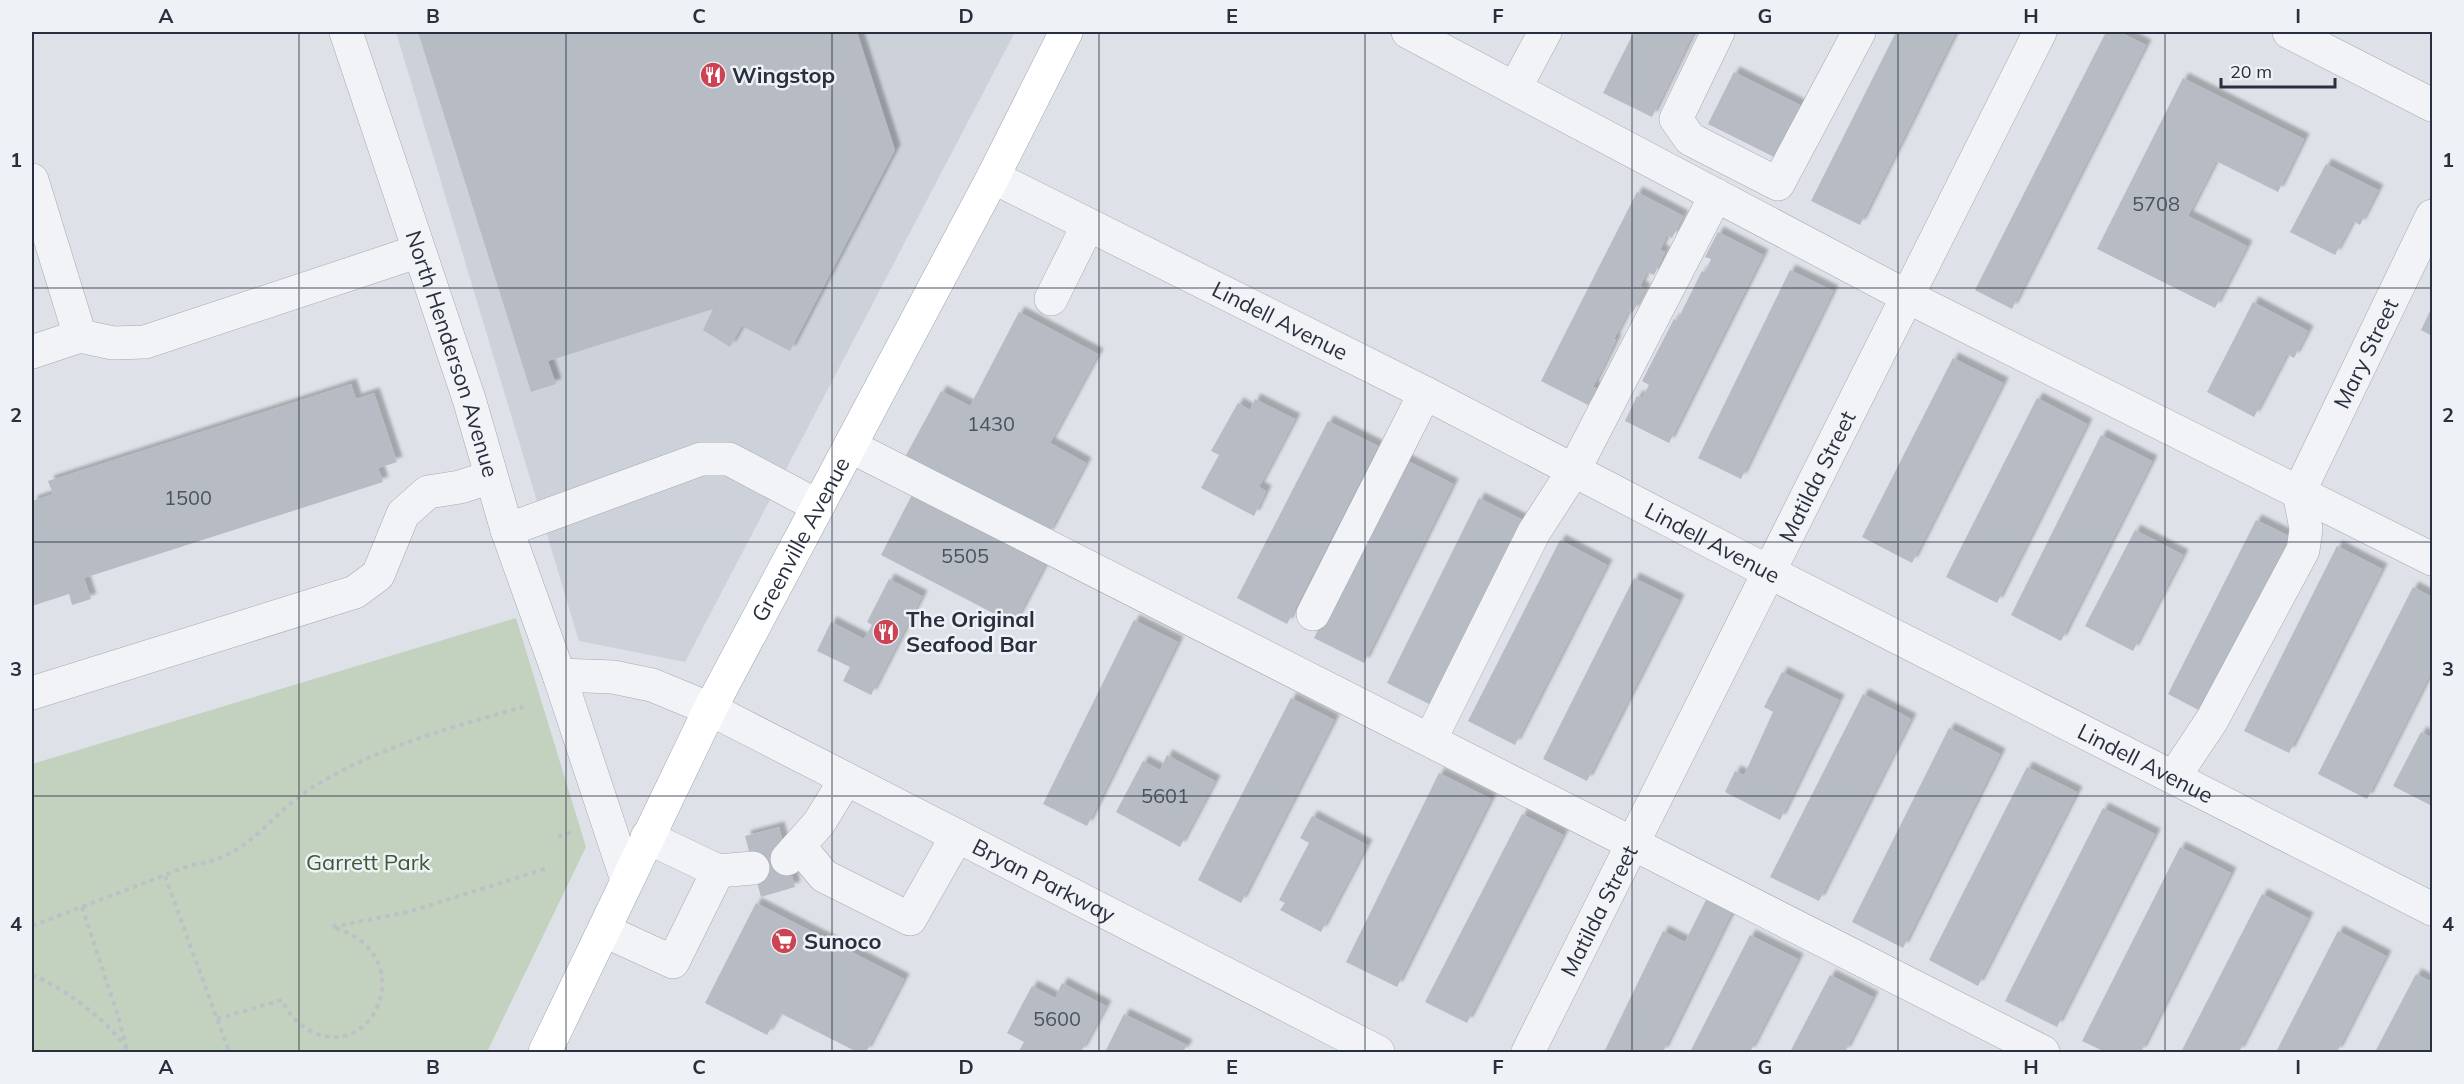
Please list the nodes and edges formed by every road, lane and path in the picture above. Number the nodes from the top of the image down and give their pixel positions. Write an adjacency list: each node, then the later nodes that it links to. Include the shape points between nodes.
1 (346, 32): 16 (street, North Henderson Avenue)
2 (1066, 32): 11 (main road, Greenville Avenue)
3 (1408, 32): 9 (street)
4 (1545, 32): 9 (street)
5 (1718, 32): 6 (street, via 1676,119 1690,139 1778,184)
6 (1859, 32)
7 (2040, 32): 17 (street, Matilda Street)
8 (2289, 32): 10 (street)
9 (1515, 88): 13 (street)
10 (2433, 105)
11 (993, 177): 15 (street, Lindell Avenue); 22 (main road, Greenville Avenue)
12 (32, 180): 19 (street)
13 (1716, 195): 17 (street); 23 (street)
14 (2433, 216): 25 (street, Mary Street)
15 (1088, 225): 18 (street); 21 (street, Lindell Avenue)
16 (419, 251): 19 (street, via 145,342 113,343); 24 (street, North Henderson Avenue)
17 (1908, 297): 25 (street); 29 (street, Matilda Street)
18 (1051, 298)
19 (80, 336): 20 (street)
20 (32, 352)
21 (1425, 393): 23 (street, Lindell Avenue); 30 (street)
22 (850, 446): 26 (main road, Greenville Avenue); 35 (street)
23 (1574, 470): 29 (street, Lindell Avenue); 35 (street, via 1534,532)
24 (491, 477): 27 (street, North Henderson Avenue); 32 (street, via 428,492 403,514 378,575 355,592)
25 (2299, 492): 28 (street); 36 (street, via 2306,529 2303,550 2212,720)
26 (818, 506): 27 (street, via 729,459 701,459); 34 (main road, Greenville Avenue)
27 (507, 530): 31 (street, North Henderson Avenue)
28 (2433, 559)
29 (1769, 572): 36 (street, Lindell Avenue); 42 (street, Matilda Street)
30 (1313, 615)
31 (559, 675): 34 (street, via 612,677 652,685); 47 (street, North Henderson Avenue)
32 (32, 693)
33 (523, 707): 46 (path, via 424,735 346,768 290,804 239,849 213,862)
34 (710, 709): 37 (street, Bryan Parkway); 41 (main road, Greenville Avenue)
35 (1430, 741): 42 (street)
36 (2174, 777): 49 (street, Lindell Avenue)
37 (846, 779): 39 (street, Bryan Parkway); 39 (street, via 819,824 794,852 824,876 910,919)
38 (574, 831): 40 (path)
39 (957, 836): 57 (street, Bryan Parkway)
40 (558, 837)
41 (647, 837): 45 (street); 47 (main road, Greenville Avenue)
42 (1633, 844): 58 (street, Matilda Street); 59 (street)
43 (548, 868): 53 (path, via 418,909 332,927 348,931 364,942 378,959 383,976 382,998 373,1017 359,1030 323,1037 301,1026 282,1000)
44 (753, 868): 45 (street)
45 (718, 871): 51 (street, via 673,962)
46 (165, 876): 48 (path); 53 (path)
47 (627, 880): 51 (main road, Greenville Avenue)
48 (82, 907): 50 (path); 54 (path)
49 (2433, 909)
50 (32, 926)
51 (605, 931): 55 (main road, Greenville Avenue)
52 (32, 975): 54 (path, via 72,998)
53 (217, 1019): 56 (path)
54 (128, 1051)
55 (552, 1051)
56 (228, 1053)
57 (1378, 1053)
58 (1528, 1053)
59 (2043, 1053)

